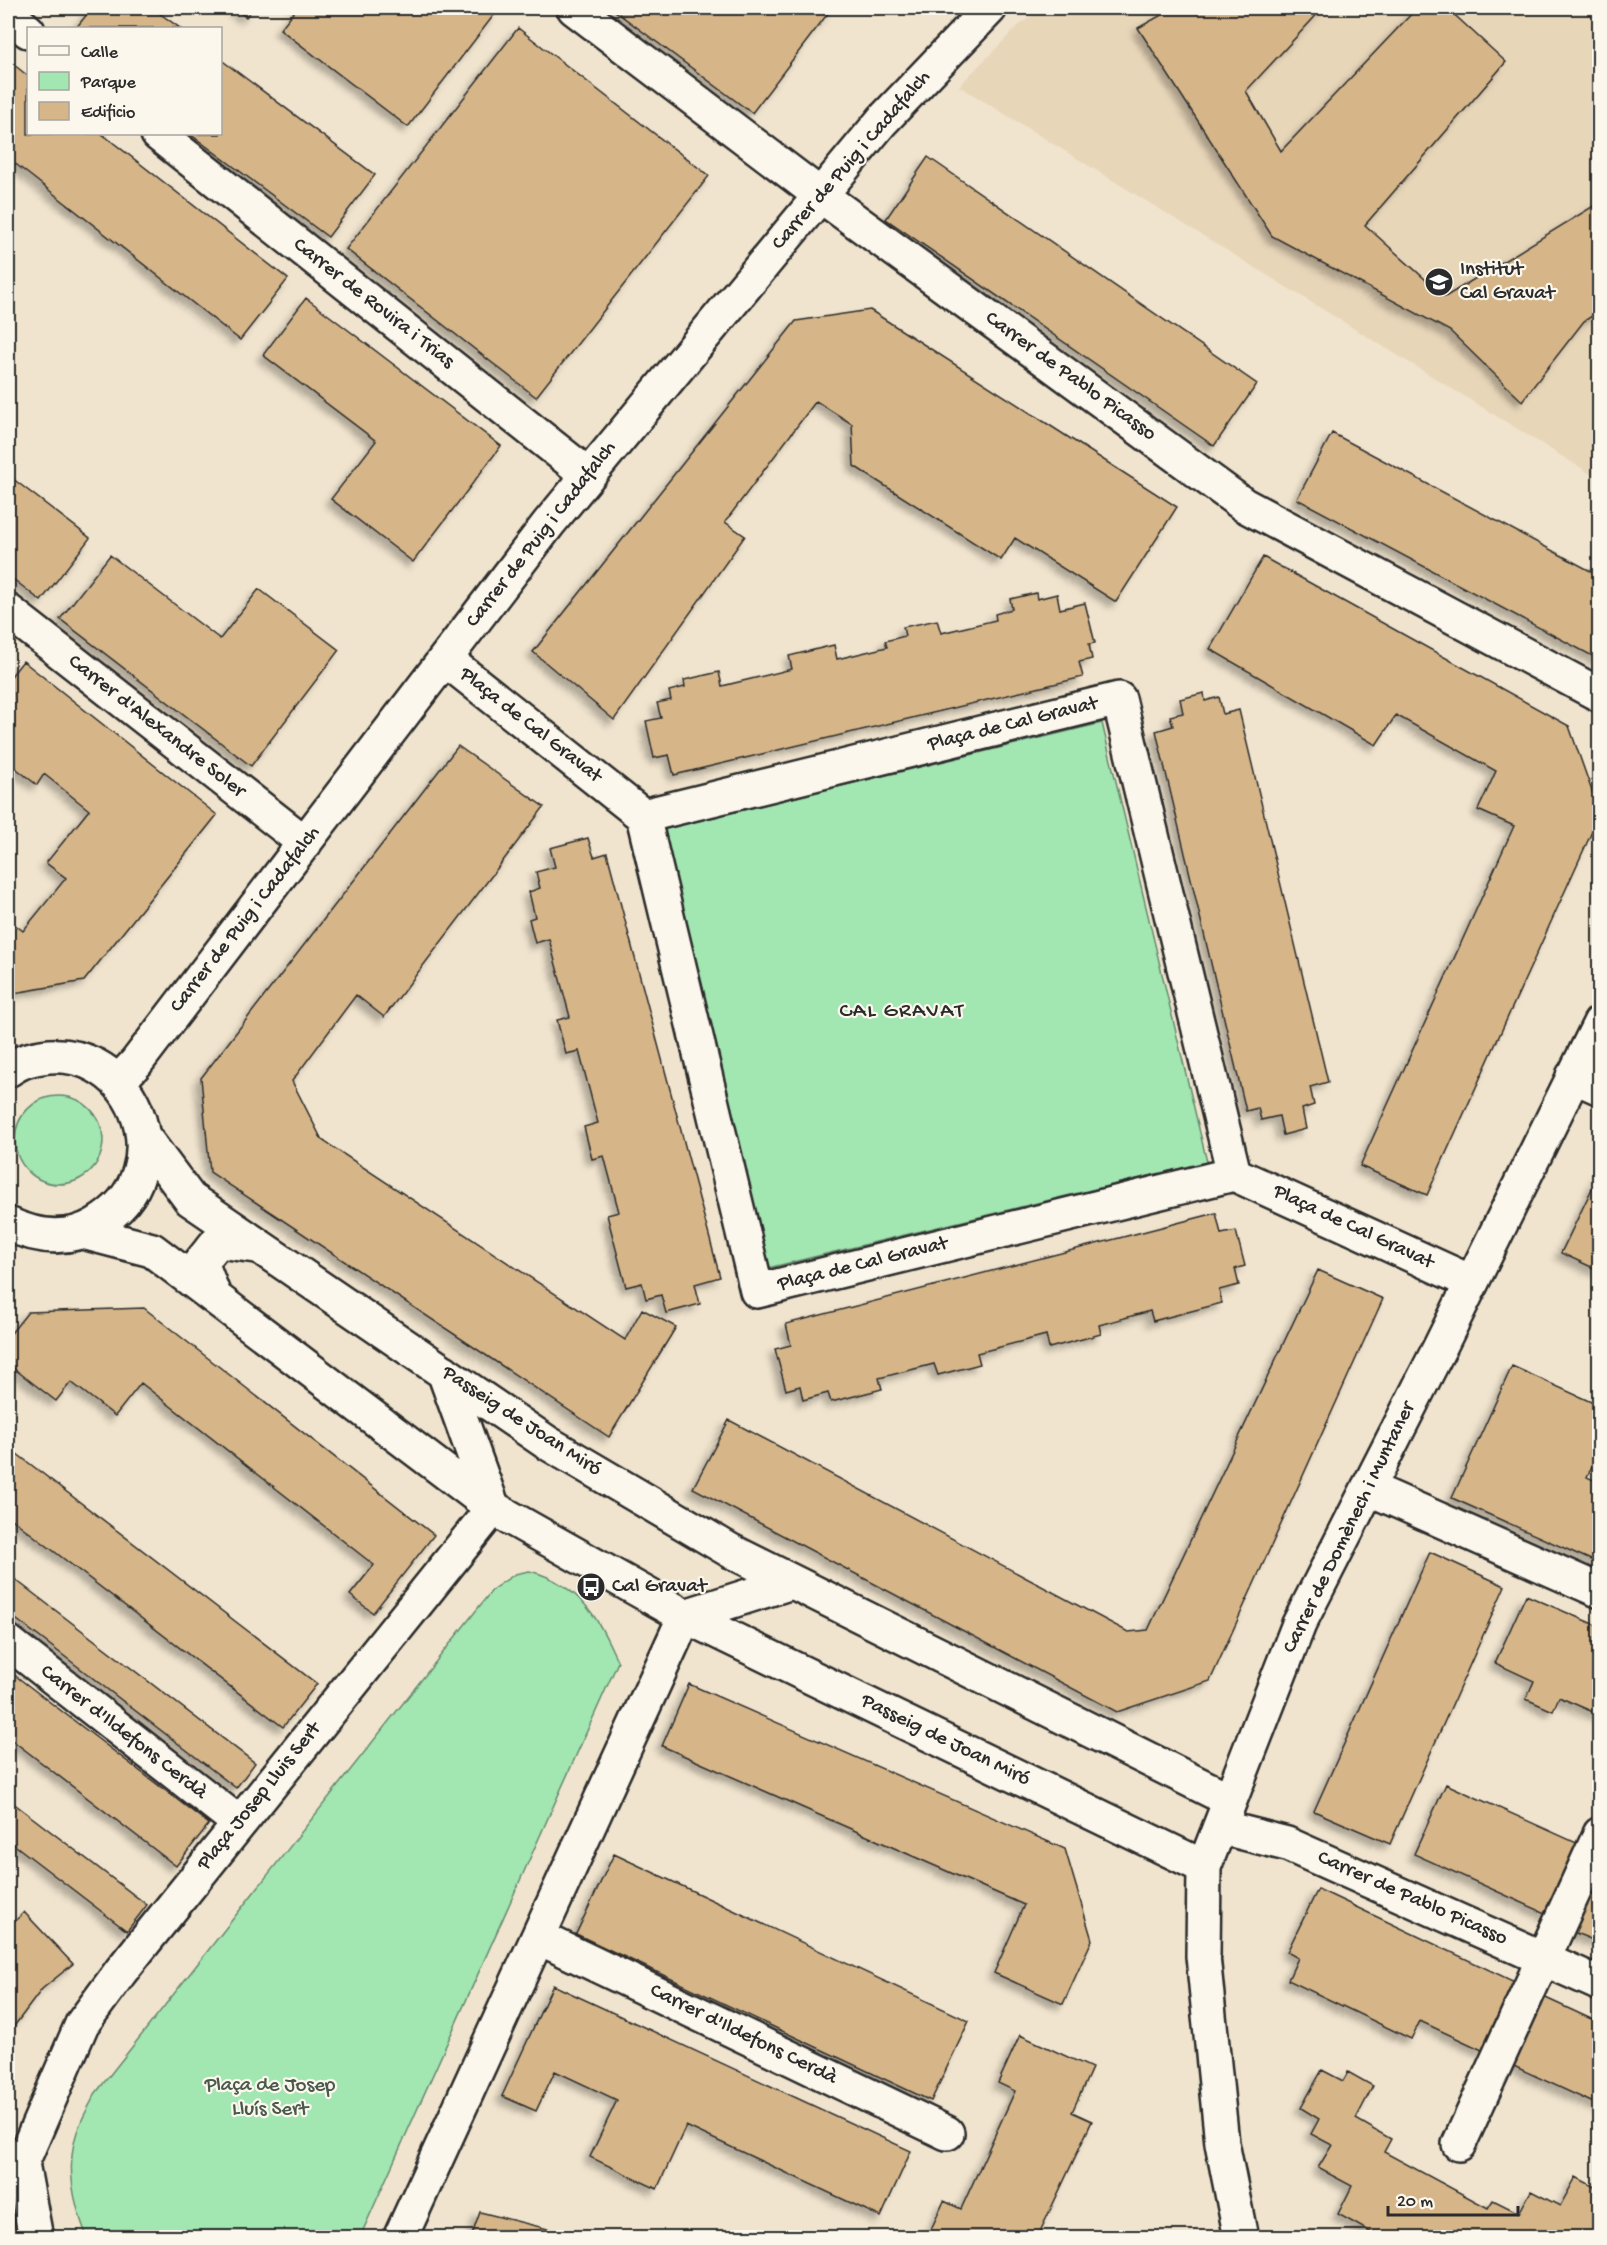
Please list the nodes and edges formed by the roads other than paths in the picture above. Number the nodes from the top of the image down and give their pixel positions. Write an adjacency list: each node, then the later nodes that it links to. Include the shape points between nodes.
1 (574, 8): 6 (street, Carrer de Pablo Picasso)
2 (990, 8): 6 (street, Carrer de Puig i Cadafalch, via 882,121)
3 (8, 14): 4 (street)
4 (27, 29)
5 (159, 135): 7 (street, Carrer de Rovira i Trias)
6 (820, 195): 7 (street, Carrer de Puig i Cadafalch); 10 (street, Carrer de Pablo Picasso, via 1244,505)
7 (588, 475): 9 (street, Carrer de Puig i Cadafalch)
8 (8, 611): 12 (street, Carrer d'Alexandre Soler)
9 (445, 660): 11 (street, Plaça de Cal Gravat); 12 (street, Carrer de Puig i Cadafalch)
10 (1599, 695)
11 (643, 816): 18 (street, Plaça de Cal Gravat, via 1119,699); 18 (street, Plaça de Cal Gravat, via 757,1291)
12 (305, 843): 15 (street, Carrer de Puig i Cadafalch)
13 (1599, 1023): 16 (street, Carrer de Domènech i Muntaner)
14 (8, 1070): 15 (street, Passeig de Joan Miró, via 28,1060 54,1056 77,1059)
15 (118, 1082): 17 (street, Passeig de Joan Miró, via 139,1116)
16 (1586, 1082): 22 (street, Carrer de Domènech i Muntaner)
17 (143, 1136): 20 (street, Passeig de Joan Miró, via 142,1166 130,1194 110,1216); 21 (street, Passeig de Joan Miró, via 190,1199)
18 (1234, 1174): 22 (street, Plaça de Cal Gravat)
19 (8, 1224): 20 (street, Passeig de Joan Miró, via 27,1233 55,1236)
20 (83, 1232): 23 (street, Passeig de Joan Miró, via 152,1250)
21 (258, 1246): 23 (street, Passeig de Joan Miró, via 219,1241 201,1262); 24 (street, Passeig de Joan Miró)
22 (1471, 1282): 25 (street, Carrer de Domènech i Muntaner)
23 (214, 1296): 26 (street, Passeig de Joan Miró)
24 (444, 1372): 26 (street); 27 (street, Passeig de Joan Miró, via 546,1442 731,1551)
25 (1368, 1488): 28 (street); 31 (street, Carrer de Domènech i Muntaner, via 1299,1623)
26 (493, 1508): 29 (street, Passeig de Joan Miró); 32 (street, Plaça Josep Lluis Sert)
27 (792, 1582): 29 (street); 31 (street, Passeig de Joan Miró)
28 (1599, 1591)
29 (685, 1616): 34 (street, Passeig de Joan Miró); 35 (street)
30 (8, 1642): 32 (street, Carrer d'Ildefons Cerdà)
31 (1225, 1814): 34 (street, Carrer de Domènech i Muntaner); 36 (street, Carrer de Pablo Picasso)
32 (239, 1823): 40 (street, Plaça Josep Lluis Sert, via 82,2024 22,2163)
33 (1599, 1834): 36 (street)
34 (1204, 1867): 42 (street, Carrer de Domènech i Muntaner, via 1203,1956 1222,2143)
35 (538, 1937): 38 (street, Carrer d'Ildefons Cerdà); 41 (street)
36 (1543, 1958): 37 (street, Carrer de Pablo Picasso); 39 (street)
37 (1599, 1984)
38 (947, 2133)
39 (1459, 2144)
40 (36, 2238)
41 (400, 2238)
42 (1241, 2238)

